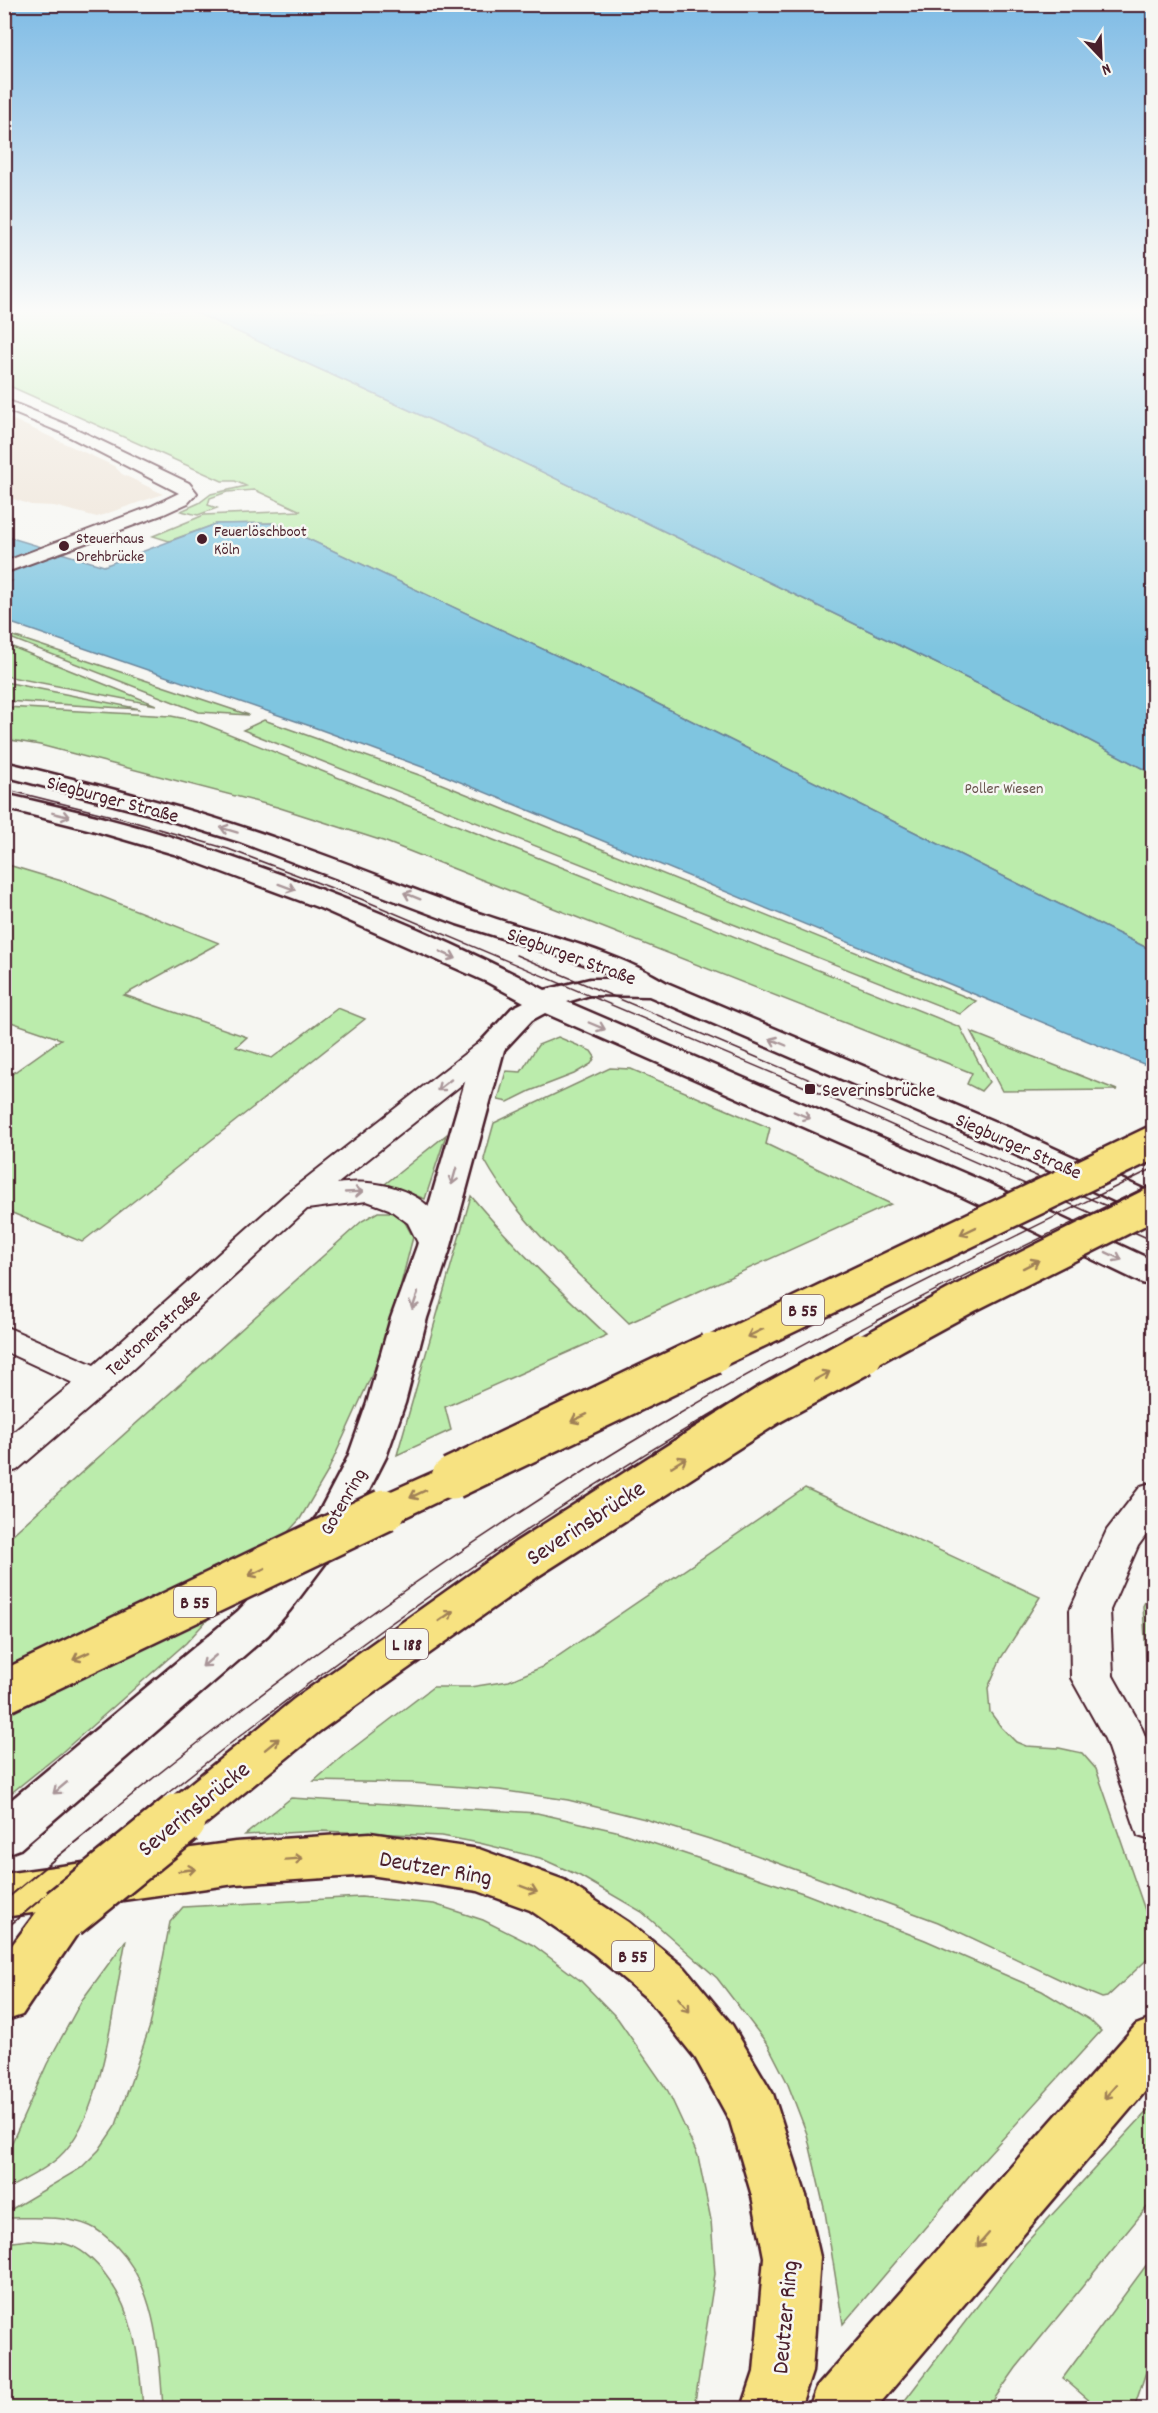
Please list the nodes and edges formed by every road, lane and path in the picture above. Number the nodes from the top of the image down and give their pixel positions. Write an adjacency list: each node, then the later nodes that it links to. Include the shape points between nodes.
1 (52, 424): 2 (street, via 189,493)
2 (4, 568)
3 (4, 769): 5 (main road, Siegburger Straße, one-way to 3, via 603,962 467,918 248,836)
4 (4, 801): 6 (main road, Siegburger Straße, one-way to 6, via 183,849 329,902 497,976)
5 (657, 989): 6 (main road, via 590,987); 10 (main road, Siegburger Straße, one-way to 5)
6 (533, 1008): 7 (main road, Teutonenstraße); 12 (main road, Siegburger Straße, one-way to 12, via 975,1190)
7 (490, 1048): 9 (street, Teutonenstraße, one-way to 9); 11 (main road, Gotenring, one-way to 11)
8 (1154, 1142): 17 (main road, B 55, one-way to 17, bridge)
9 (297, 1201): 11 (street, one-way to 11, via 370,1191 400,1202 422,1218); 14 (street, Teutonenstraße)
10 (1154, 1205): 21 (main road, Severinsbrücke / L 188, one-way to 10, bridge, via 308,1715 527,1558 771,1404 967,1297)
11 (434, 1246): 19 (main road, Gotenring, one-way to 19, via 367,1457 332,1525 253,1623)
12 (1154, 1275)
13 (4, 1337): 14 (street)
14 (98, 1381): 15 (street, Teutonenstraße)
15 (4, 1461)
16 (1154, 1496): 18 (street, via 1120,1540 1090,1610 1092,1678 1125,1736)
17 (4, 1692)
18 (1154, 1822)
19 (4, 1835)
20 (4, 1896): 25 (main road, Deutzer Ring / B 55, one-way to 25, via 235,1863 370,1854 479,1870 547,1895 611,1938 667,1984 714,2042 754,2112 792,2257 783,2372)
21 (64, 1913): 22 (main road, L 188); 23 (main road)
22 (4, 1968)
23 (4, 1998)
24 (1154, 2042): 26 (main road, one-way to 26)
25 (771, 2409)
26 (838, 2409)

